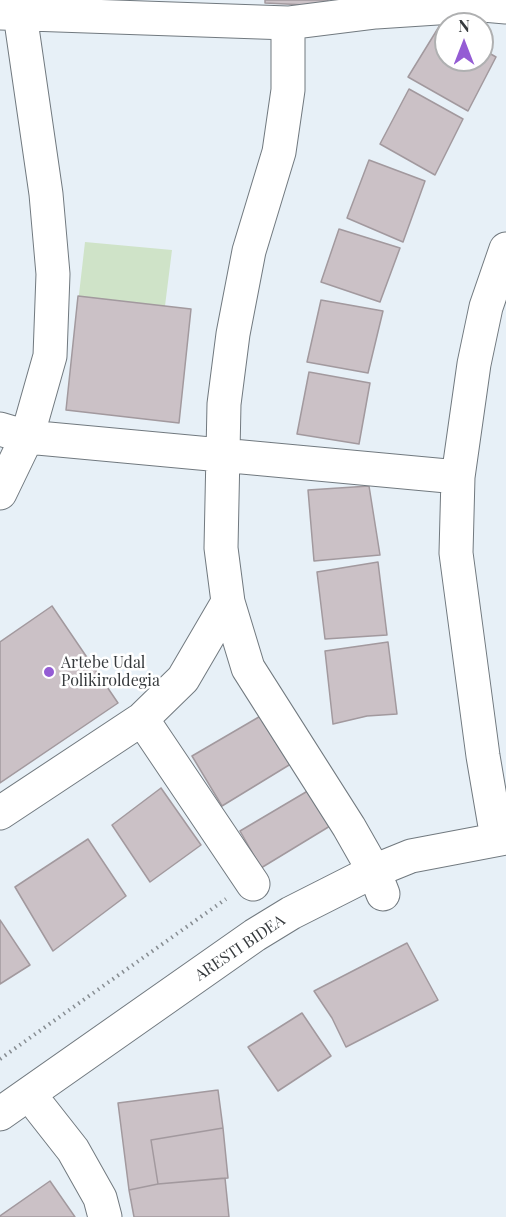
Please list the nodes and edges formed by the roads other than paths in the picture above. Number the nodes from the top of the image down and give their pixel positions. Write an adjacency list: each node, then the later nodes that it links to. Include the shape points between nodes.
1 (506, 7): 3 (street, via 376,12)
2 (10, 13): 3 (street); 5 (street, via 46,195 53,274 50,356)
3 (288, 23): 6 (street, via 288,90 279,152 249,251 237,313)
4 (506, 249): 7 (street, via 486,307)
5 (14, 433): 6 (street); 8 (street)
6 (221, 457): 7 (street); 9 (street, via 221,548)
7 (458, 477): 12 (street, via 456,553 483,756)
8 (0, 493)
9 (228, 602): 10 (street, via 183,679); 13 (street, via 248,668)
10 (142, 719): 11 (street); 14 (street)
11 (0, 813)
12 (502, 838): 13 (street, ARESTI BIDEA, via 411,856)
13 (379, 883): 16 (street, ARESTI BIDEA, via 255,935)
14 (253, 884)
15 (40, 1108): 17 (street, via 73,1150 100,1198)
16 (0, 1114)
17 (105, 1217)

